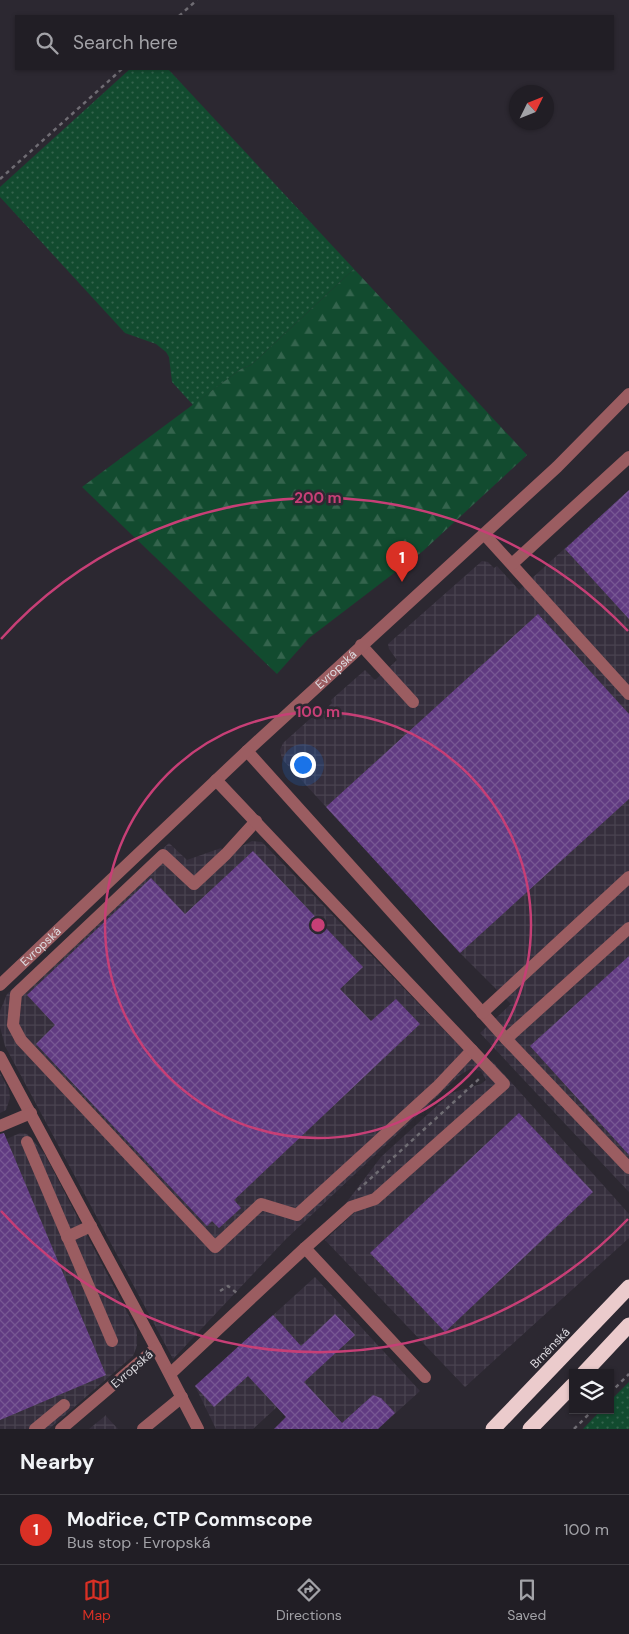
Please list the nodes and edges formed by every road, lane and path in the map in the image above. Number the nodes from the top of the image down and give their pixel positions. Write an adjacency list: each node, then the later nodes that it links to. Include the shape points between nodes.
1 (197, 0): 2 (path)
2 (180, 15)
3 (121, 70): 4 (path)
4 (0, 179)
5 (629, 394): 7 (street, Evropská, via 557,467)
6 (629, 457): 8 (street)
7 (484, 534): 8 (street); 9 (street, Evropská)
8 (512, 564): 10 (street)
9 (362, 646): 11 (street); 12 (street, Evropská)
10 (629, 694)
11 (413, 702)
12 (247, 751): 13 (street, Evropská); 18 (street)
13 (216, 780): 14 (street); 17 (street, Evropská)
14 (256, 821): 20 (street); 20 (street, via 194,884 163,855 16,994 14,1010 13,1025 22,1040 215,1247 261,1204 296,1215 437,1087)
15 (629, 877): 18 (street)
16 (629, 928): 19 (street)
17 (0, 985)
18 (482, 1013): 19 (street)
19 (506, 1039): 25 (street)
20 (472, 1050): 28 (street, via 504,1084 375,1199 353,1206)
21 (0, 1057): 22 (street, Evropská)
22 (31, 1113): 23 (street); 26 (street, Evropská)
23 (0, 1126)
24 (27, 1142): 27 (street)
25 (629, 1168)
26 (91, 1226): 27 (street); 32 (street, Evropská)
27 (67, 1237): 31 (street)
28 (305, 1248): 34 (street); 36 (street)
29 (629, 1287): 46 (highway, Brněnská)
30 (629, 1325): 33 (highway)
31 (112, 1341)
32 (156, 1348): 34 (street); 43 (street, Evropská)
33 (588, 1369)
34 (170, 1374): 39 (street)
35 (629, 1374): 38 (path)
36 (425, 1377)
37 (569, 1389): 47 (highway)
38 (614, 1389)
39 (182, 1397): 44 (street); 45 (street)
40 (64, 1405): 42 (street)
41 (589, 1414): 48 (path)
42 (35, 1429)
43 (62, 1429)
44 (143, 1429)
45 (198, 1429)
46 (493, 1429)
47 (530, 1429)
48 (574, 1429)

